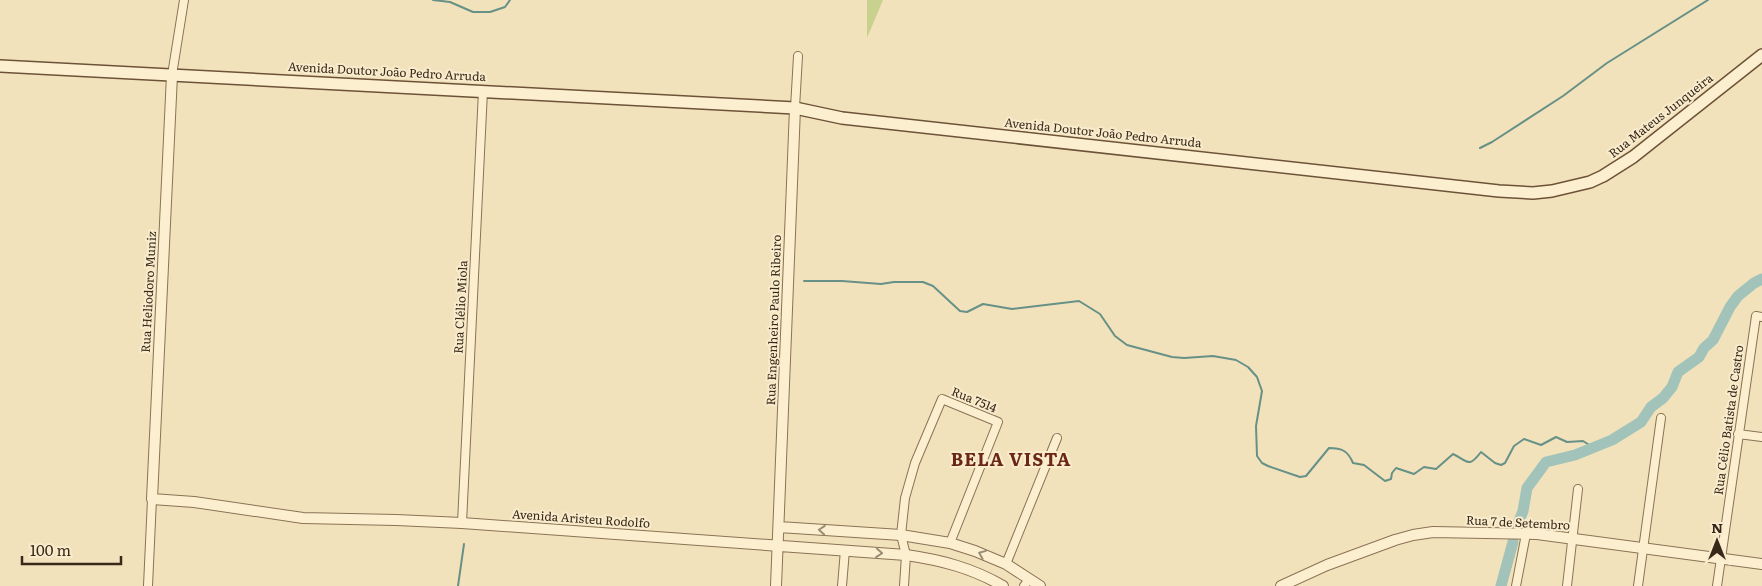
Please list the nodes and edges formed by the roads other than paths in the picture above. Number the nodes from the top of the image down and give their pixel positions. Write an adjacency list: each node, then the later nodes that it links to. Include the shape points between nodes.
1 (184, 0): 5 (street, Rua Heliodoro Muniz)
2 (1762, 55): 8 (main road, Rua Mateus Junqueira, via 1633,157 1590,182 1552,191 1515,193)
3 (798, 56): 7 (street, Rua Engenheiro Paulo Ribeiro)
4 (0, 66): 5 (main road, Avenida Doutor João Pedro Arruda)
5 (172, 75): 6 (main road, Avenida Doutor João Pedro Arruda); 15 (street, Rua Heliodoro Muniz)
6 (483, 91): 7 (main road, Avenida Doutor João Pedro Arruda, via 772,106 790,112); 16 (street, Rua Clélio Miola)
7 (795, 108): 8 (main road, Avenida Doutor João Pedro Arruda, via 810,117); 17 (street, Rua Engenheiro Paulo Ribeiro)
8 (1361, 176)
9 (1759, 316): 11 (street, Rua Célio Batista de Castro)
10 (1661, 418): 23 (street)
11 (1738, 434): 12 (street); 26 (street, Rua Célio Batista de Castro)
12 (1762, 437)
13 (1057, 438): 27 (street)
14 (1578, 489): 20 (street)
15 (152, 498): 16 (street, Avenida Aristeu Rodolfo, via 303,518); 30 (street, Rua Heliodoro Muniz)
16 (462, 523): 22 (street, Avenida Aristeu Rodolfo)
17 (779, 527): 19 (street, one-way to 17); 22 (street, Rua Engenheiro Paulo Ribeiro)
18 (1526, 534): 20 (street, Rua 7 de Setembro); 36 (street, Rua 7 de Setembro, via 1446,532 1413,535 1326,565); 37 (street)
19 (901, 535): 21 (street); 21 (street, Rua 7514, via 909,482 942,399 998,422); 25 (street)
20 (1572, 538): 23 (street, Rua 7 de Setembro); 38 (street)
21 (950, 543): 27 (street, one-way to 21)
22 (778, 546): 24 (street, Avenida Aristeu Rodolfo); 31 (street, Rua Engenheiro Paulo Ribeiro)
23 (1643, 548): 26 (street, Rua 7 de Setembro); 39 (street)
24 (844, 550): 25 (street, Avenida Aristeu Rodolfo, one-way to 25); 32 (street)
25 (906, 555): 33 (street); 34 (street, Avenida Aristeu Rodolfo, via 967,568)
26 (1720, 559): 28 (street, Rua 7 de Setembro); 40 (street, Rua Célio Batista de Castro)
27 (1006, 564): 29 (street)
28 (1762, 564)
29 (1027, 582): 35 (street)
30 (148, 586)
31 (776, 586)
32 (842, 586)
33 (904, 586)
34 (1003, 586)
35 (1040, 586)
36 (1281, 586)
37 (1516, 586)
38 (1567, 586)
39 (1638, 586)
40 (1717, 586)

